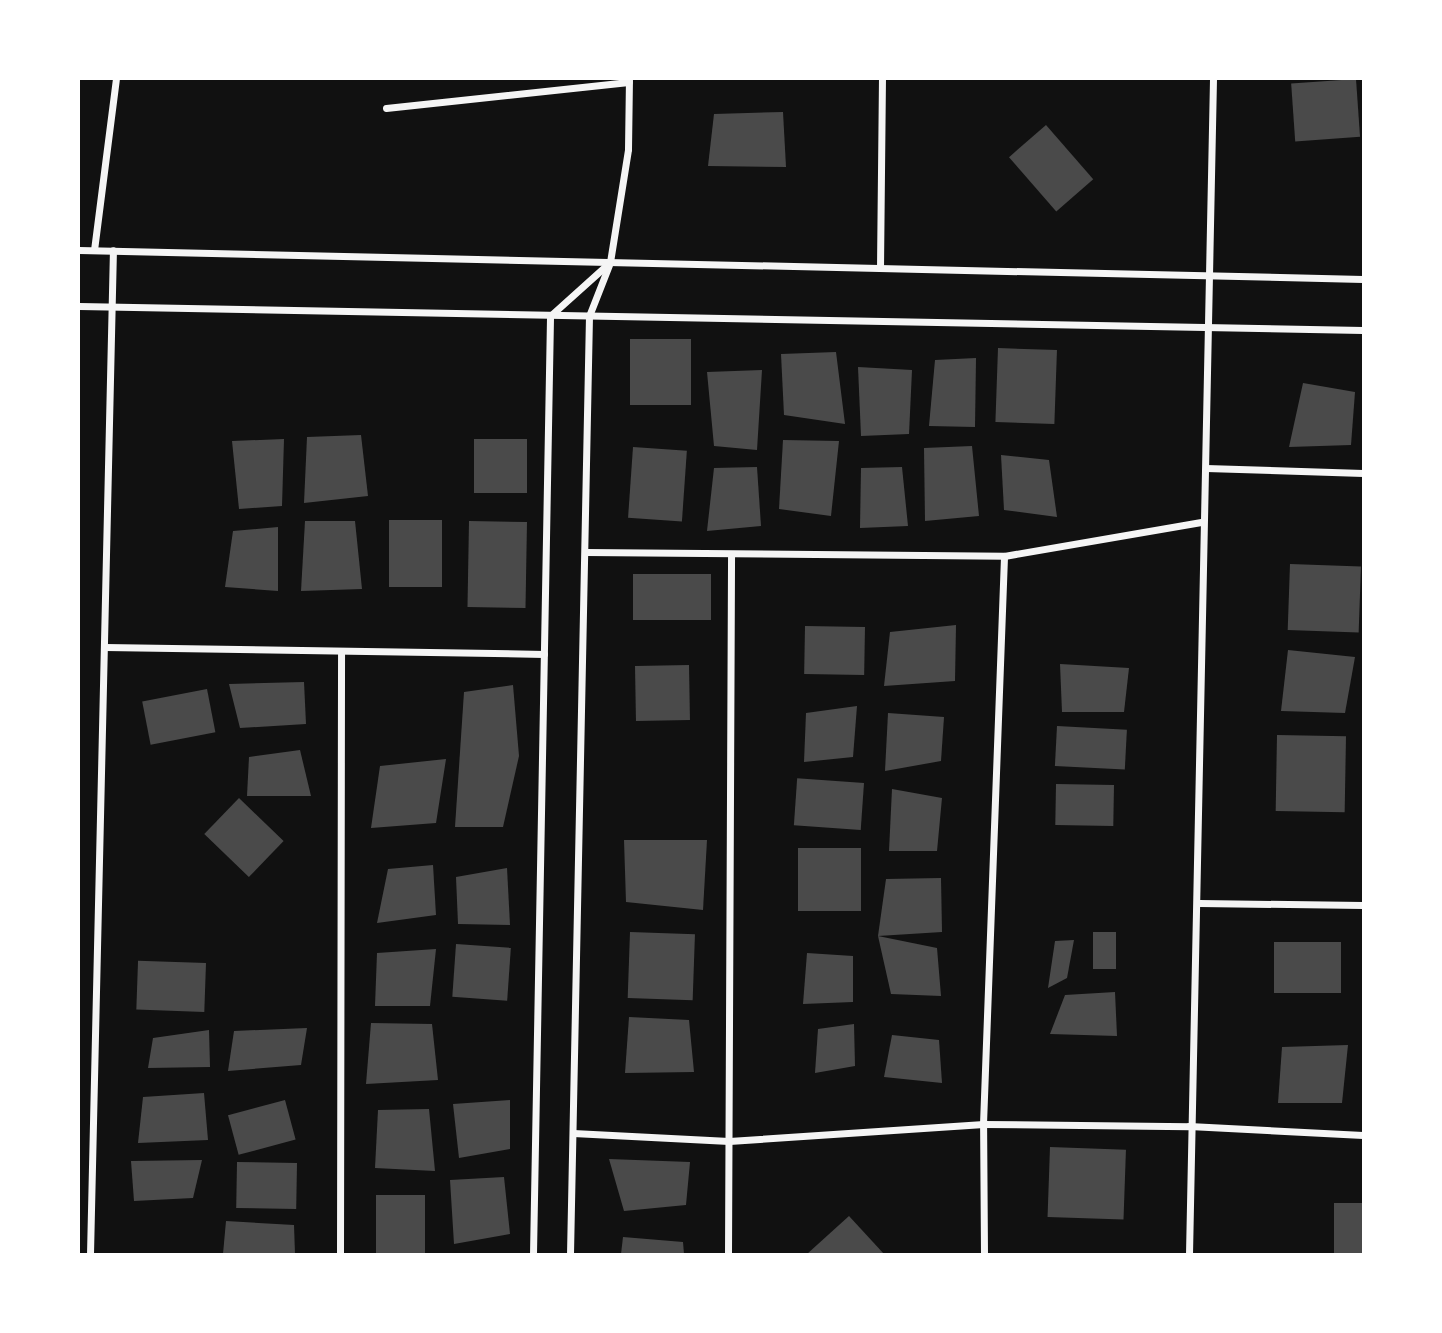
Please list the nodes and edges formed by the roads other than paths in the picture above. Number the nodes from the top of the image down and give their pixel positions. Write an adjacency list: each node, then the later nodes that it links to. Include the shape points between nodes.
1 (116, 79): 7 (street)
2 (883, 79): 10 (street)
3 (1213, 79): 11 (street)
4 (629, 80): 5 (street); 9 (street, via 628,149)
5 (386, 108)
6 (79, 250): 7 (street)
7 (94, 250): 8 (street)
8 (113, 250): 9 (street); 14 (street)
9 (610, 262): 10 (street); 15 (street); 16 (street)
10 (880, 268): 11 (street)
11 (1209, 276): 12 (street); 17 (street)
12 (1363, 279)
13 (79, 306): 14 (street)
14 (113, 307): 15 (street); 25 (street)
15 (550, 316): 16 (street); 27 (street)
16 (589, 316): 17 (street); 22 (street)
17 (1208, 328): 18 (street); 19 (street)
18 (1363, 330)
19 (1206, 468): 20 (street); 21 (street)
20 (1363, 473)
21 (1201, 522): 24 (street); 28 (street)
22 (585, 552): 23 (street); 32 (street)
23 (731, 555): 24 (street); 34 (street)
24 (1004, 556): 30 (street)
25 (105, 647): 26 (street); 35 (street)
26 (341, 653): 27 (street); 36 (street)
27 (544, 654): 37 (street)
28 (1199, 903): 29 (street); 31 (street)
29 (1363, 905)
30 (983, 1124): 31 (street); 34 (street); 40 (street)
31 (1189, 1126): 33 (street); 41 (street)
32 (573, 1133): 34 (street); 38 (street)
33 (1363, 1135)
34 (729, 1141): 39 (street)
35 (90, 1254)
36 (341, 1254)
37 (533, 1254)
38 (570, 1254)
39 (728, 1254)
40 (984, 1254)
41 (1189, 1254)

